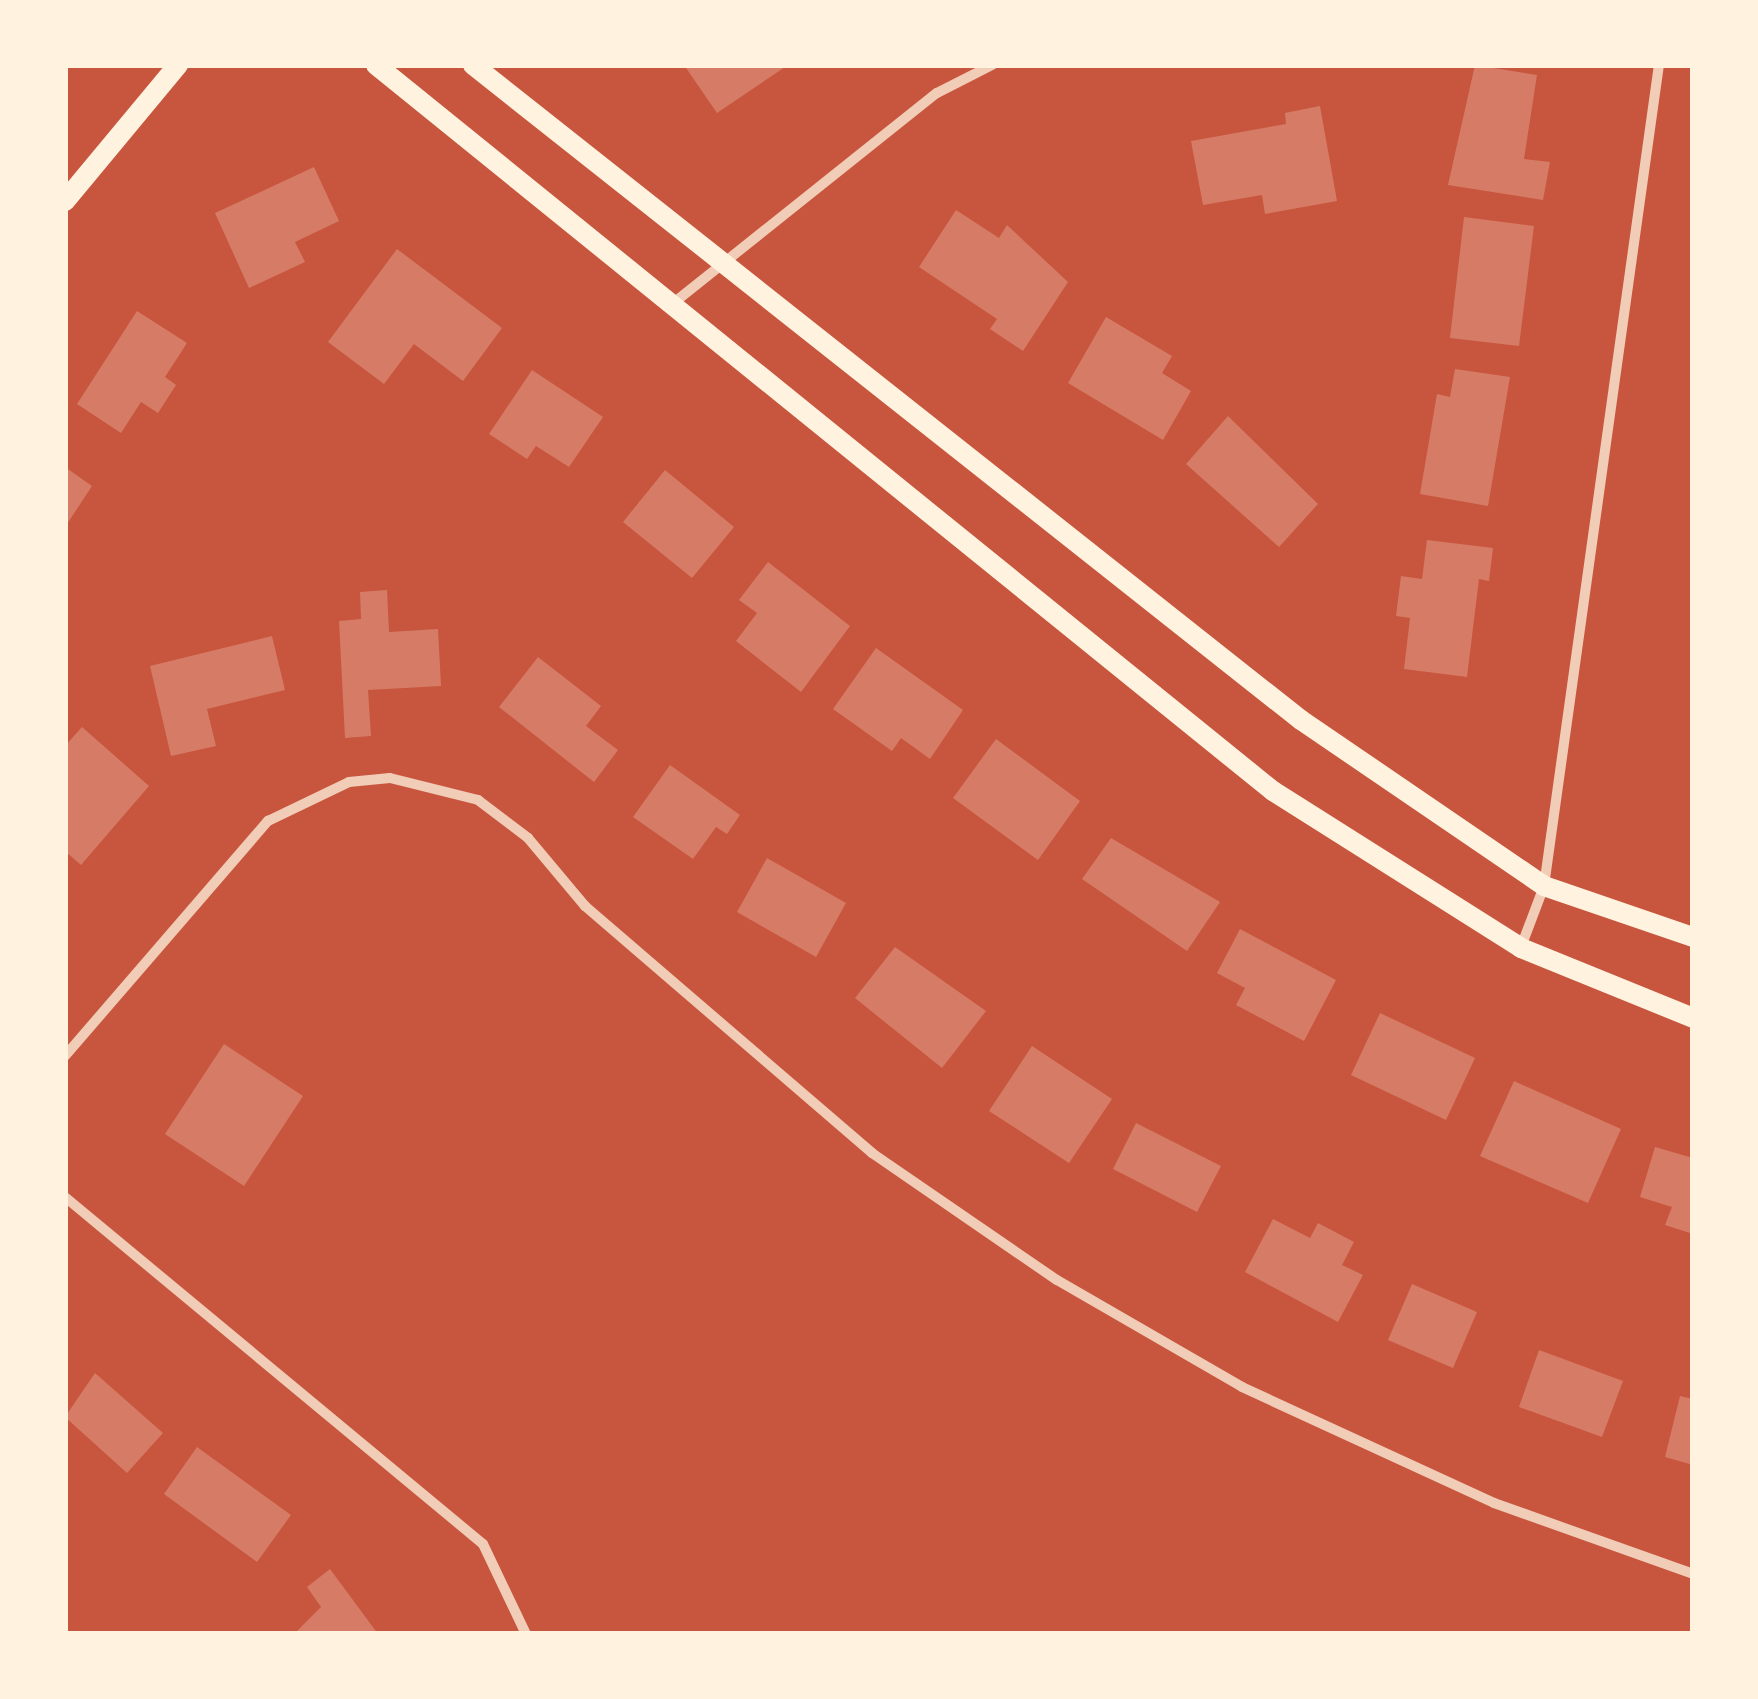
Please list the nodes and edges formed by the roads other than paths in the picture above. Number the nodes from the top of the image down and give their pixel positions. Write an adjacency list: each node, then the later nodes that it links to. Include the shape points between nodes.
1 (178, 65): 6 (main road)
2 (376, 65): 8 (main road)
3 (473, 65): 7 (main road)
4 (992, 65): 7 (street, via 937,93)
5 (1659, 65): 9 (street)
6 (65, 201)
7 (725, 258): 8 (street); 9 (main road, via 1302,720)
8 (667, 308): 11 (main road, via 1274,791)
9 (1544, 886): 10 (main road); 11 (street)
10 (1693, 937)
11 (1521, 948): 12 (main road)
12 (1693, 1018)
13 (65, 1056): 15 (street, via 268,821 350,782 390,778 478,800 528,838 585,906 872,1153 1057,1280 1242,1387 1494,1503)
14 (65, 1197): 16 (street, via 483,1544)
15 (1693, 1574)
16 (526, 1634)

